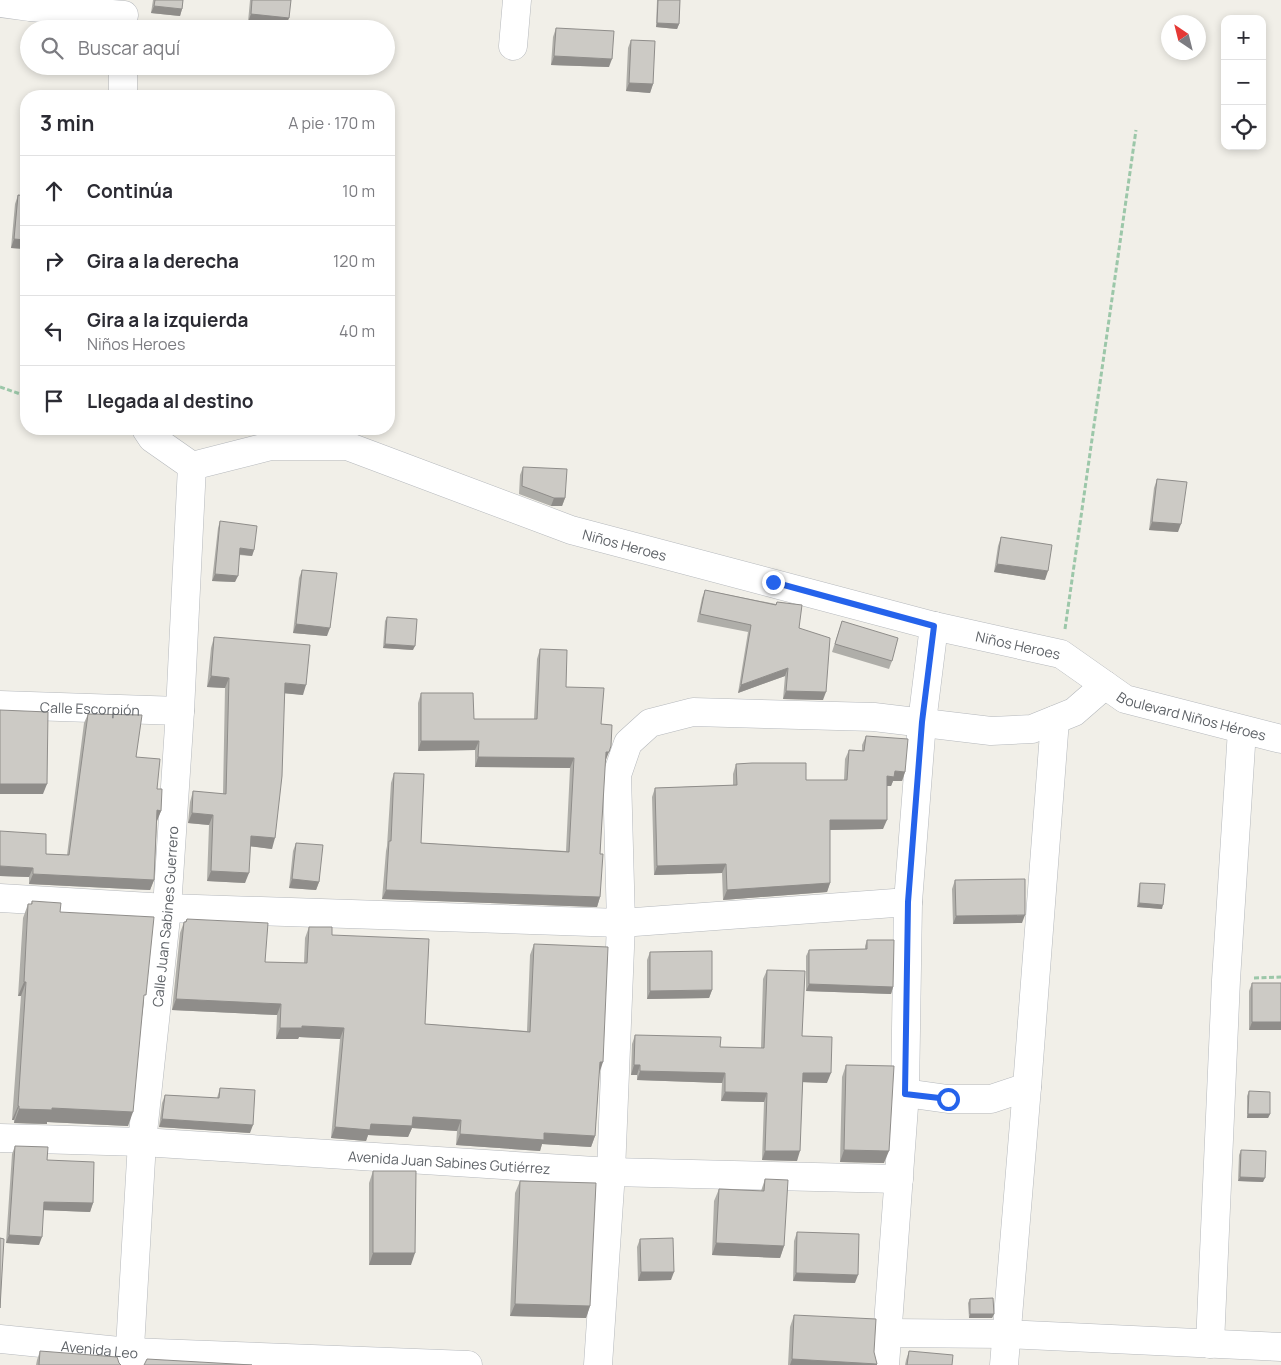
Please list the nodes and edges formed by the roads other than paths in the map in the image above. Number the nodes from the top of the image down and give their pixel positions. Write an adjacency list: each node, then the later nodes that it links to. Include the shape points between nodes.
1 (517, 0): 4 (street)
2 (0, 4): 3 (street)
3 (125, 14)
4 (513, 46)
5 (123, 75): 6 (street)
6 (122, 90)
7 (152, 435): 8 (street)
8 (192, 466): 9 (street, Niños Heroes, via 271,446 347,446 571,530); 12 (street, Calle Juan Sabines Guerrero)
9 (934, 626): 10 (street, Niños Heroes, via 1061,654); 14 (street)
10 (1105, 685): 13 (street, via 1074,712); 15 (street, Boulevard Niños Héroes, via 1125,699)
11 (0, 705): 12 (street, Calle Escorpión)
12 (180, 711): 19 (street, Calle Juan Sabines Guerrero)
13 (1055, 720): 14 (street, via 1032,729 991,731); 21 (street)
14 (922, 722): 18 (street); 20 (street, via 874,717 693,712 650,723 628,743 617,775)
15 (1242, 730): 16 (street, Boulevard Niños Héroes); 30 (street, via 1226,980)
16 (1281, 739)
17 (0, 898): 19 (street)
18 (908, 902): 20 (street); 22 (street)
19 (167, 908): 20 (street); 24 (street, Calle Juan Sabines Guerrero)
20 (622, 923): 25 (street)
21 (1027, 1087): 22 (street, via 991,1100); 28 (street)
22 (905, 1094): 26 (street)
23 (0, 1138): 24 (street, Avenida Juan Sabines Gutiérrez)
24 (142, 1142): 25 (street, Avenida Juan Sabines Gutiérrez); 32 (street, Calle Juan Sabines Guerrero)
25 (612, 1172): 26 (street, Avenida Juan Sabines Gutiérrez); 34 (street)
26 (899, 1179): 27 (street)
27 (887, 1333): 28 (street); 35 (street)
28 (1007, 1334): 30 (street); 36 (street)
29 (0, 1339): 32 (street, Avenida Leo)
30 (1210, 1344): 31 (street)
31 (1281, 1347)
32 (129, 1358): 33 (street, Avenida Leo)
33 (468, 1365)
34 (598, 1365)
35 (885, 1365)
36 (1004, 1365)

